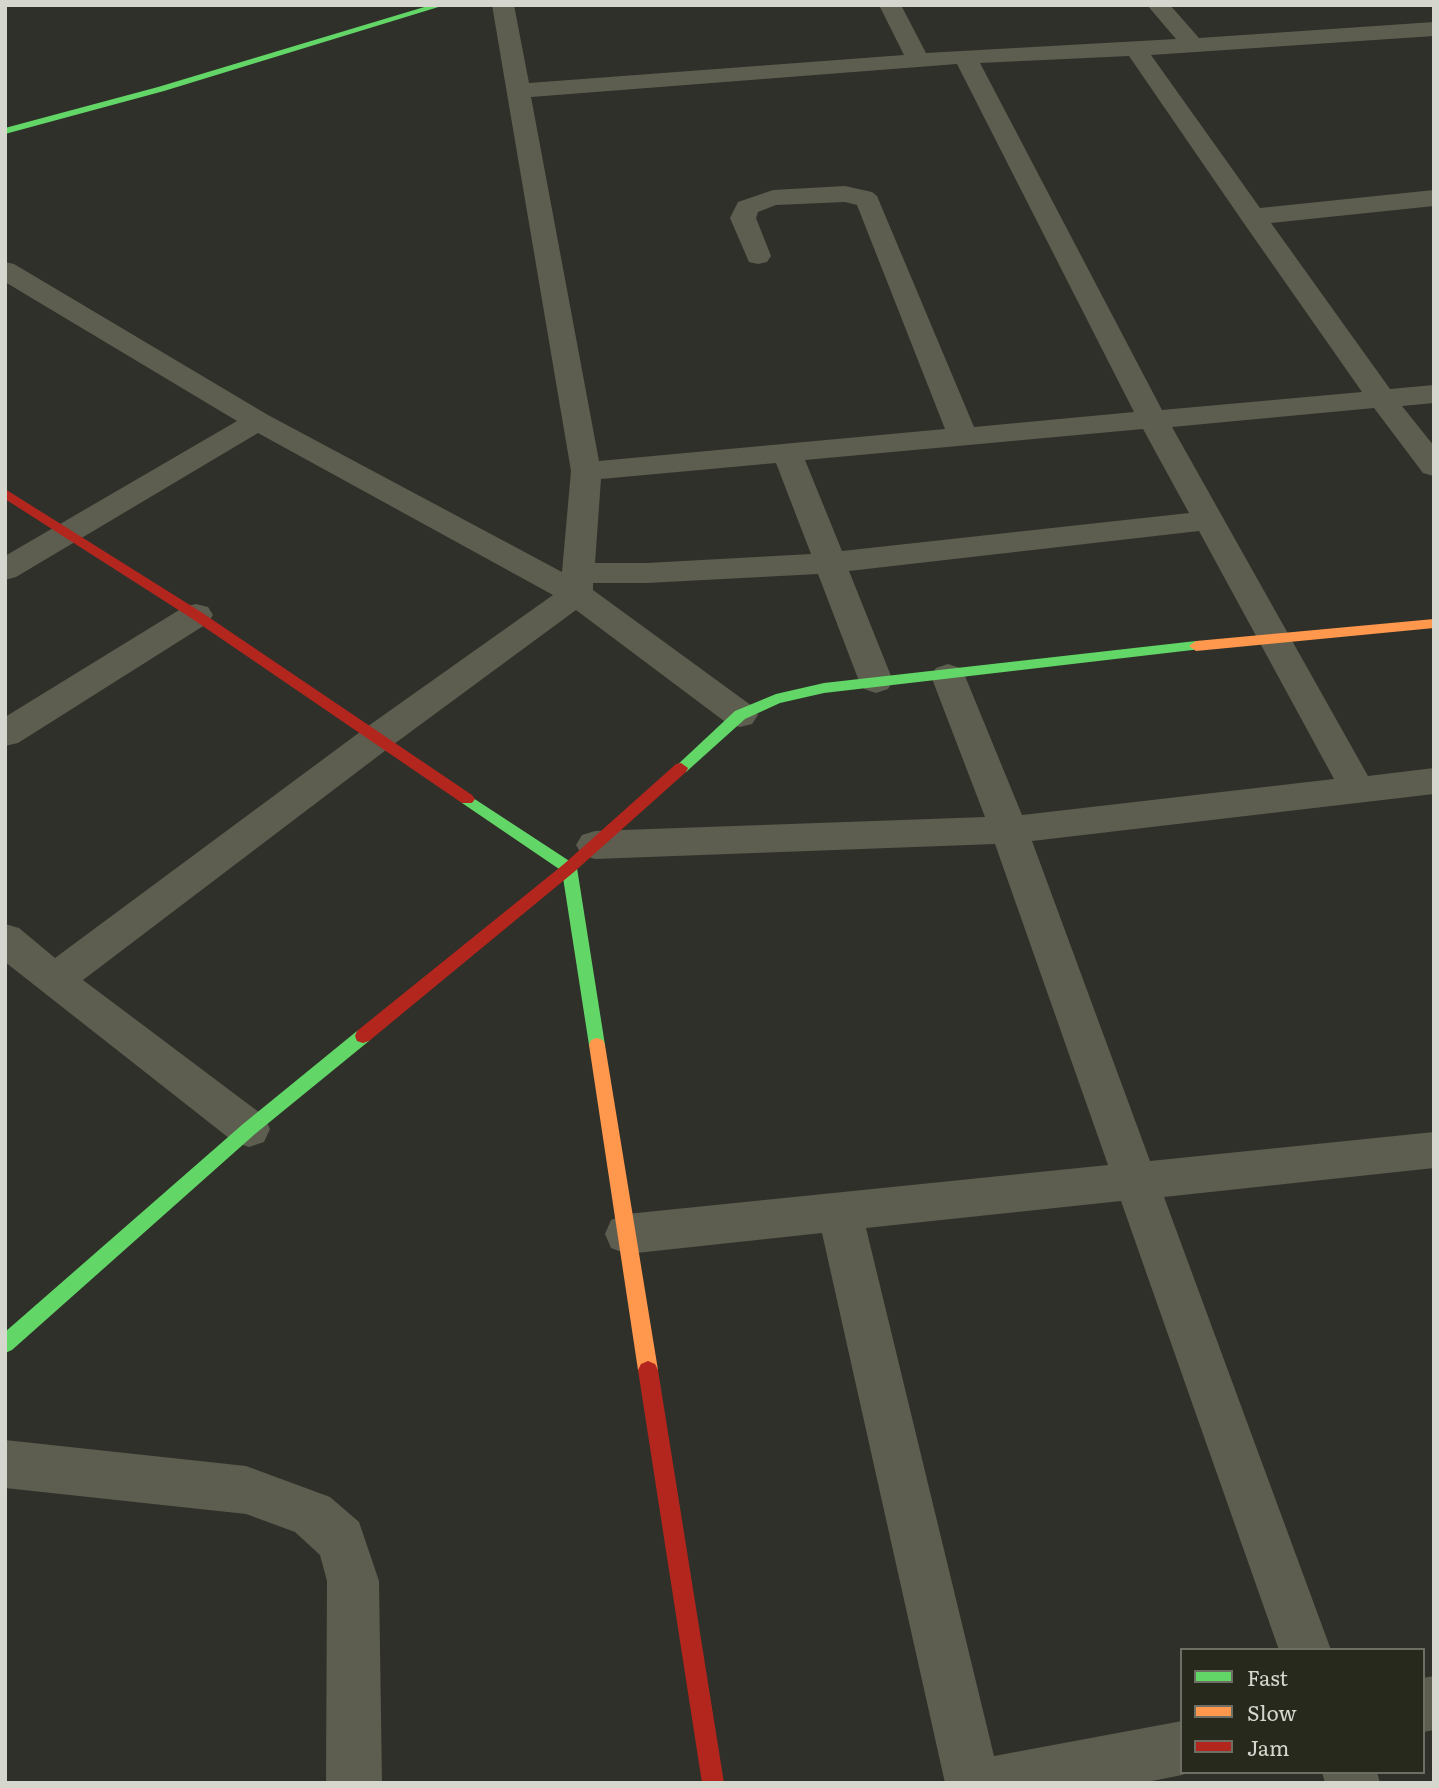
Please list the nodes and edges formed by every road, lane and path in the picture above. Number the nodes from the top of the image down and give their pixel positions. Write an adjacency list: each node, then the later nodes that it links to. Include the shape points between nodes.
1 (398, 5): 12 (street)
2 (441, 5): 13 (street)
3 (503, 5): 11 (street)
4 (890, 5): 10 (street)
5 (1158, 5): 7 (street)
6 (1434, 29): 7 (street)
7 (1192, 44): 8 (street)
8 (1135, 49): 9 (street); 15 (street)
9 (964, 57): 10 (street); 22 (street)
10 (919, 62): 11 (street)
11 (517, 91): 27 (street)
12 (5, 115)
13 (5, 131)
14 (1434, 198): 15 (street)
15 (1252, 217): 21 (street)
16 (758, 256): 24 (street, via 743,218 747,207 772,198 845,194 868,201)
17 (5, 270): 18 (street)
18 (34, 287): 19 (street); 23 (street)
19 (5, 300)
20 (1434, 394): 21 (street)
21 (1382, 399): 22 (street); 26 (street)
22 (1152, 418): 24 (street); 29 (street)
23 (258, 421): 30 (street); 33 (street)
24 (964, 436): 25 (street)
25 (787, 452): 27 (street); 31 (street)
26 (1434, 467)
27 (586, 471): 33 (street)
28 (5, 493): 30 (street)
29 (1209, 520): 31 (street); 36 (street)
30 (70, 534): 32 (street); 34 (street)
31 (830, 563): 33 (street, via 647,573); 38 (street)
32 (5, 570)
33 (577, 584): 39 (street); 41 (street)
34 (196, 615): 40 (street); 41 (street)
35 (1434, 623): 36 (street)
36 (1274, 637): 37 (street); 43 (street)
37 (948, 676): 38 (street); 44 (street)
38 (876, 681): 39 (street, via 776,699)
39 (740, 715): 45 (street)
40 (5, 734)
41 (377, 738): 45 (street); 47 (street)
42 (1433, 784): 43 (street)
43 (1357, 789): 44 (street)
44 (1009, 830): 45 (street); 50 (street)
45 (582, 856): 48 (street); 52 (street)
46 (5, 939): 47 (street)
47 (54, 980): 48 (street)
48 (249, 1129): 53 (street)
49 (1434, 1150): 50 (street)
50 (1136, 1182): 51 (street); 55 (street)
51 (839, 1210): 52 (street); 59 (street)
52 (627, 1234): 58 (street)
53 (5, 1344)
54 (5, 1464): 57 (street, via 246,1490 312,1514 341,1540 353,1581)
55 (1304, 1648)
56 (1180, 1748): 60 (street)
57 (355, 1783)
58 (713, 1783)
59 (973, 1783)
60 (995, 1783)

